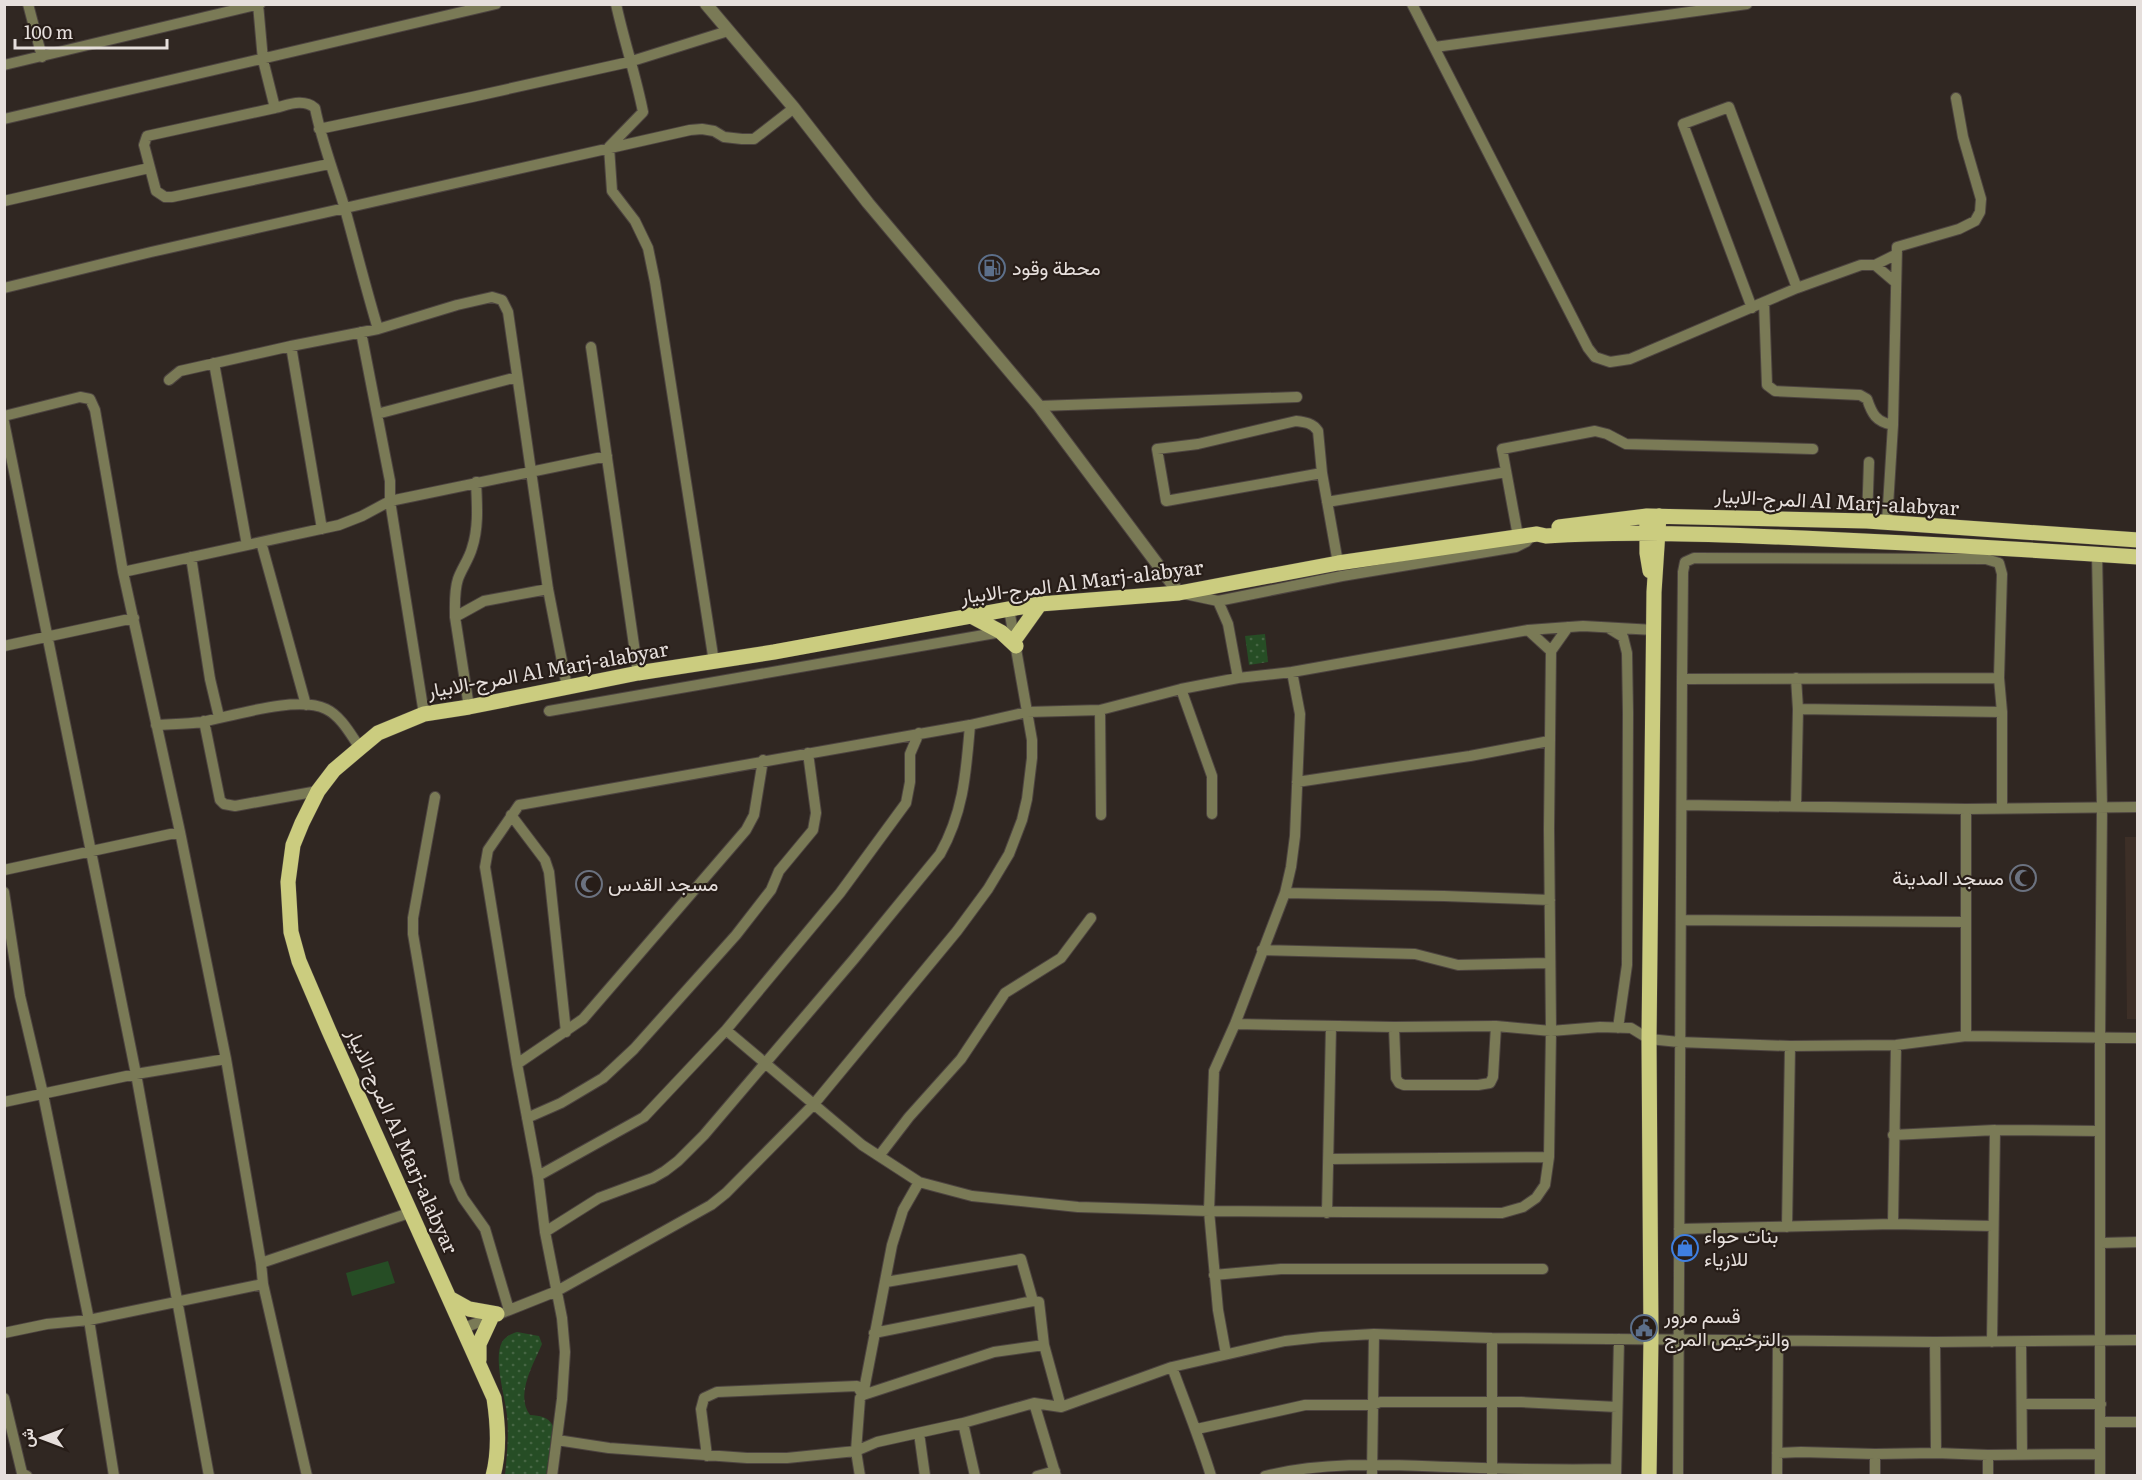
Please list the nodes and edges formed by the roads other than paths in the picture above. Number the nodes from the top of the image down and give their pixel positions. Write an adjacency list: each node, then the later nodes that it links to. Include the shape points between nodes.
1 (28, 4): 10 (street)
2 (496, 4): 11 (street)
3 (616, 4): 12 (street)
4 (706, 4): 8 (street)
5 (1413, 4): 9 (street)
6 (1747, 4): 9 (street)
7 (259, 5): 10 (street); 11 (street)
8 (728, 31): 12 (street); 16 (street)
9 (1435, 47): 30 (street, via 1595,357 1610,362 1630,359)
10 (42, 57): 13 (street)
11 (263, 60): 15 (street); 17 (street)
12 (629, 62): 18 (street); 19 (street, via 643,112)
13 (4, 65)
14 (1956, 98): 24 (street, via 1981,199 1980,212 1975,221 1959,229 1902,244)
15 (275, 108): 18 (street, via 299,102 310,105 315,108); 21 (street, via 147,136 144,146)
16 (794, 108): 19 (street, via 754,139 724,137 702,129); 39 (street, via 868,203)
17 (4, 119)
18 (319, 129): 20 (street)
19 (609, 147): 23 (street); 87 (street, via 612,191 635,221 648,248 655,282)
20 (329, 164): 21 (street, via 165,197 156,191); 23 (street)
21 (149, 168): 22 (street)
22 (4, 201)
23 (345, 208): 27 (street); 31 (street)
24 (1895, 255): 25 (street); 26 (street)
25 (1875, 265): 26 (street); 28 (street, via 1861,265)
26 (1894, 282): 43 (street)
27 (4, 288)
28 (1797, 288): 29 (street); 30 (street, via 1729,107 1683,124)
29 (1764, 302): 30 (street); 43 (street, via 1767,386 1775,391 1860,395 1867,399 1874,417)
30 (1752, 308)
31 (378, 329): 32 (street); 36 (street, via 457,305 498,298 508,312)
32 (361, 332): 33 (street); 40 (street)
33 (291, 346): 35 (street); 56 (street)
34 (591, 347): 45 (street)
35 (214, 363): 37 (street, via 180,370); 63 (street)
36 (517, 376): 40 (street); 47 (street)
37 (169, 380)
38 (1297, 397): 39 (street)
39 (1039, 405): 71 (street)
40 (377, 414): 51 (street)
41 (4, 416): 69 (street, via 80,397 90,399)
42 (4, 422): 82 (street)
43 (1893, 424): 55 (street)
44 (1813, 449): 48 (street, via 1626,444 1595,431 1502,449)
45 (607, 456): 47 (street); 90 (street)
46 (1869, 462): 54 (street)
47 (532, 471): 50 (street); 70 (street)
48 (1506, 472): 52 (street); 60 (street)
49 (1322, 473): 49 (street, via 1166,501 1157,449 1306,422 1318,432); 52 (street)
50 (476, 482): 51 (street); 76 (street, via 475,535 458,579)
51 (390, 501): 56 (street, via 351,521); 104 (street)
52 (1327, 501): 68 (street)
53 (1653, 516): 54 (main road, المرج-الابيار Al Marj-alabyar); 58 (main road); 60 (main road, المرج-الابيار Al Marj-alabyar, via 1564,526)
54 (1867, 521): 55 (main road, المرج-الابيار Al Marj-alabyar)
55 (1887, 522): 61 (main road, المرج-الابيار Al Marj-alabyar)
56 (322, 529): 62 (street)
57 (1624, 533): 58 (main road, المرج-الابيار Al Marj-alabyar); 60 (main road, المرج-الابيار Al Marj-alabyar); 66 (main road, via 1637,540)
58 (1653, 533): 59 (main road, المرج-الابيار Al Marj-alabyar); 66 (main road)
59 (1682, 533): 64 (main road, المرج-الابيار Al Marj-alabyar); 66 (main road)
60 (1529, 535): 68 (main road, المرج-الابيار Al Marj-alabyar); 72 (street, via 1526,542 1516,547)
61 (2138, 540)
62 (261, 542): 63 (street); 97 (street)
63 (247, 545): 65 (street)
64 (2097, 554): 67 (main road, المرج-الابيار Al Marj-alabyar); 119 (street)
65 (191, 557): 69 (street); 105 (street)
66 (1652, 557): 81 (main road)
67 (2138, 557)
68 (1338, 563): 71 (main road, المرج-الابيار Al Marj-alabyar)
69 (123, 572): 77 (street)
70 (548, 589): 76 (street, via 484,600); 95 (street)
71 (1179, 593): 72 (street); 73 (main road, المرج-الابيار Al Marj-alabyar)
72 (1218, 601): 91 (street, via 1228,624)
73 (1040, 604): 74 (main road, المرج-الابيار Al Marj-alabyar); 83 (main road)
74 (1009, 609): 75 (main road, المرج-الابيار Al Marj-alabyar); 83 (street)
75 (969, 615): 83 (main road); 86 (main road, المرج-الابيار Al Marj-alabyar)
76 (455, 616): 98 (street)
77 (134, 618): 82 (street); 108 (street)
78 (1568, 627): 79 (street); 80 (street); 85 (street)
79 (1607, 628): 81 (street); 141 (street, via 1623,637 1627,653 1627,965)
80 (1528, 630): 85 (street); 89 (street)
81 (1654, 630): 148 (main road)
82 (48, 636): 84 (street); 127 (street)
83 (1011, 639): 88 (street); 102 (street)
84 (4, 646)
85 (1551, 651): 110 (street)
86 (774, 652): 87 (main road, المرج-الابيار Al Marj-alabyar); 88 (street)
87 (714, 662): 90 (main road, المرج-الابيار Al Marj-alabyar)
88 (778, 672): 101 (street)
89 (1292, 672): 91 (street); 114 (street, via 1300,714)
90 (638, 673): 95 (main road, المرج-الابيار Al Marj-alabyar)
91 (1238, 678): 96 (street)
92 (1796, 678): 93 (street); 94 (street); 100 (street)
93 (1999, 678): 94 (street, via 2002,574 1999,563 1993,560 1694,558 1685,562 1683,572); 103 (street)
94 (1682, 679): 117 (street)
95 (567, 687): 98 (main road, المرج-الابيار Al Marj-alabyar)
96 (1181, 689): 99 (street); 123 (street, via 1212,776)
97 (306, 705): 105 (street); 111 (street, via 328,709)
98 (469, 707): 104 (main road, المرج-الابيار Al Marj-alabyar)
99 (1100, 710): 102 (street); 125 (street)
100 (1798, 710): 103 (street); 118 (street)
101 (549, 711)
102 (1027, 712): 107 (street); 158 (street, via 1032,758 1022,820 1009,854 957,931)
103 (2002, 712): 122 (street)
104 (424, 714): 111 (main road, المرج-الابيار Al Marj-alabyar, via 378,733)
105 (219, 717): 106 (street)
106 (204, 721): 108 (street); 115 (street, via 224,804 235,806)
107 (970, 724): 109 (street); 153 (street, via 964,793 940,854)
108 (156, 726): 126 (street)
109 (919, 733): 112 (street); 142 (street, via 910,754 906,803 840,893)
110 (1550, 741): 114 (street); 131 (street)
111 (360, 748): 115 (main road, المرج-الابيار Al Marj-alabyar, via 334,770)
112 (808, 753): 113 (street); 159 (street, via 816,813 813,830 779,871 771,890 736,935 603,1078)
113 (763, 760): 124 (street, via 528,802 519,805); 144 (street, via 754,815 746,830 583,1019)
114 (1297, 782): 130 (street, via 1295,836)
115 (318, 791): 169 (main road, المرج-الابيار Al Marj-alabyar, via 293,845 288,882 291,932 329,1031)
116 (435, 797): 187 (street, via 413,934 455,1181 485,1229)
117 (1682, 805): 118 (street); 133 (street)
118 (1796, 806): 121 (street)
119 (2102, 807): 120 (street); 122 (street); 146 (street)
120 (2138, 807)
121 (1966, 809): 122 (street); 134 (street)
122 (2002, 809)
123 (1212, 814)
124 (511, 815): 144 (street, via 545,860 549,872); 154 (street, via 488,850 485,867)
125 (1101, 815)
126 (180, 832): 127 (street); 152 (street)
127 (91, 850): 128 (street); 155 (street)
128 (4, 870)
129 (4, 892): 156 (street, via 20,996)
130 (1284, 893): 131 (street); 135 (street)
131 (1550, 900): 136 (street)
132 (1091, 918): 163 (street, via 1061,958 1005,993 961,1059)
133 (1681, 920): 134 (street); 149 (street)
134 (1966, 922): 145 (street)
135 (1262, 950): 136 (street, via 1415,954 1458,965); 137 (street)
136 (1550, 963): 143 (street)
137 (1235, 1024): 138 (street); 168 (street, via 1214,1071)
138 (1331, 1026): 140 (street); 165 (street)
139 (1496, 1026): 140 (street); 140 (street, via 1493,1077 1490,1083 1478,1085 1399,1083); 143 (street)
140 (1394, 1027)
141 (1618, 1028): 143 (street); 148 (street, via 1631,1028)
142 (726, 1030): 153 (street); 166 (street, via 644,1117)
143 (1551, 1031): 164 (street)
144 (566, 1032): 154 (street)
145 (1966, 1036): 146 (street); 150 (street)
146 (2100, 1038): 147 (street); 161 (street)
147 (2138, 1038)
148 (1649, 1039): 149 (street); 194 (main road)
149 (1679, 1042): 151 (street); 174 (street)
150 (1896, 1045): 151 (street); 162 (street)
151 (1790, 1046): 173 (street)
152 (226, 1059): 155 (street); 178 (street)
153 (765, 1063): 158 (street); 175 (street, via 674,1165 653,1178 599,1198)
154 (517, 1064): 159 (street)
155 (136, 1074): 156 (street); 186 (street)
156 (43, 1094): 157 (street); 188 (street)
157 (4, 1102)
158 (814, 1104): 163 (street); 183 (street, via 711,1204)
159 (527, 1118): 166 (street)
160 (1995, 1130): 161 (street); 162 (street); 172 (street)
161 (2100, 1131): 177 (street)
162 (1893, 1135): 171 (street)
163 (879, 1156): 167 (street)
164 (1549, 1157): 165 (street); 170 (street, via 1545,1185 1536,1198 1502,1213)
165 (1330, 1159): 170 (street)
166 (538, 1176): 175 (street)
167 (919, 1182): 168 (street, via 972,1196 1078,1207); 181 (street, via 903,1210)
168 (1209, 1211): 170 (street); 180 (street)
169 (412, 1212): 178 (street); 184 (main road, المرج-الابيار Al Marj-alabyar)
170 (1327, 1213)
171 (1893, 1224): 172 (street); 173 (street)
172 (1993, 1226): 201 (street)
173 (1787, 1227): 174 (street)
174 (1679, 1229): 196 (street)
175 (545, 1232): 183 (street)
176 (2138, 1242): 177 (street)
177 (2101, 1243): 198 (street)
178 (261, 1263): 182 (street)
179 (1543, 1269): 180 (street, via 1281,1269)
180 (1214, 1275): 204 (street)
181 (886, 1282): 185 (street, via 1021,1259); 191 (street)
182 (263, 1284): 186 (street); 240 (street)
183 (557, 1291): 187 (street); 221 (street, via 565,1352)
184 (451, 1299): 187 (main road, via 467,1308); 189 (main road, المرج-الابيار Al Marj-alabyar)
185 (1033, 1301): 191 (street); 203 (street, via 1039,1302)
186 (179, 1303): 188 (street); 239 (street)
187 (499, 1313): 189 (street); 205 (main road, via 479,1344)
188 (89, 1320): 190 (street); 238 (street)
189 (464, 1328): 205 (main road, المرج-الابيار Al Marj-alabyar)
190 (4, 1333)
191 (874, 1333): 207 (street)
192 (1374, 1334): 193 (street); 204 (street, via 1285,1341); 213 (street)
193 (1492, 1338): 195 (street); 209 (street)
194 (1651, 1338): 195 (street); 196 (street); 249 (main road)
195 (1619, 1339): 215 (street)
196 (1679, 1339): 197 (street); 250 (street)
197 (1778, 1340): 200 (street); 223 (street)
198 (2101, 1340): 199 (street); 202 (street); 212 (street)
199 (2138, 1340)
200 (1935, 1342): 201 (street); 224 (street)
201 (1992, 1342): 202 (street)
202 (2021, 1343): 211 (street)
203 (1044, 1345): 207 (street, via 994,1352); 214 (street)
204 (1226, 1354): 206 (street)
205 (478, 1363): 241 (main road, المرج-الابيار Al Marj-alabyar, via 494,1398)
206 (1172, 1367): 214 (street); 219 (street)
207 (862, 1395): 222 (street); 229 (street, via 857,1386 717,1392 704,1398 701,1409)
208 (4, 1398): 237 (street)
209 (1491, 1402): 213 (street); 215 (street); 233 (street)
210 (1034, 1403): 214 (street); 218 (street); 235 (street)
211 (2022, 1404): 212 (street); 226 (street)
212 (2101, 1404): 216 (street)
213 (1373, 1405): 219 (street, via 1305,1405); 230 (street)
214 (1061, 1407)
215 (1617, 1407): 234 (street)
216 (2100, 1422): 217 (street); 227 (street)
217 (2138, 1422)
218 (963, 1423): 220 (street); 245 (street)
219 (1197, 1429): 247 (street)
220 (919, 1433): 222 (street); 244 (street)
221 (557, 1440): 229 (street); 242 (street)
222 (856, 1451): 229 (street, via 788,1458); 243 (street)
223 (1777, 1453): 225 (street); 251 (street)
224 (1936, 1453): 225 (street); 228 (street)
225 (1875, 1454): 252 (street)
226 (2022, 1454): 227 (street); 228 (street)
227 (2100, 1454): 254 (street)
228 (1988, 1455): 253 (street)
229 (707, 1456)
230 (1372, 1470): 231 (street); 232 (street)
231 (1311, 1471): 248 (street)
232 (1435, 1471): 233 (street)
233 (1492, 1472): 236 (street)
234 (1616, 1472): 236 (street)
235 (1056, 1473): 246 (street)
236 (1553, 1473)
237 (22, 1475)
238 (114, 1476)
239 (209, 1476)
240 (307, 1476)
241 (494, 1476)
242 (552, 1476)
243 (860, 1476)
244 (925, 1476)
245 (975, 1476)
246 (1037, 1476)
247 (1211, 1476)
248 (1265, 1476)
249 (1649, 1476)
250 (1678, 1476)
251 (1777, 1476)
252 (1875, 1476)
253 (1988, 1476)
254 (2100, 1476)

